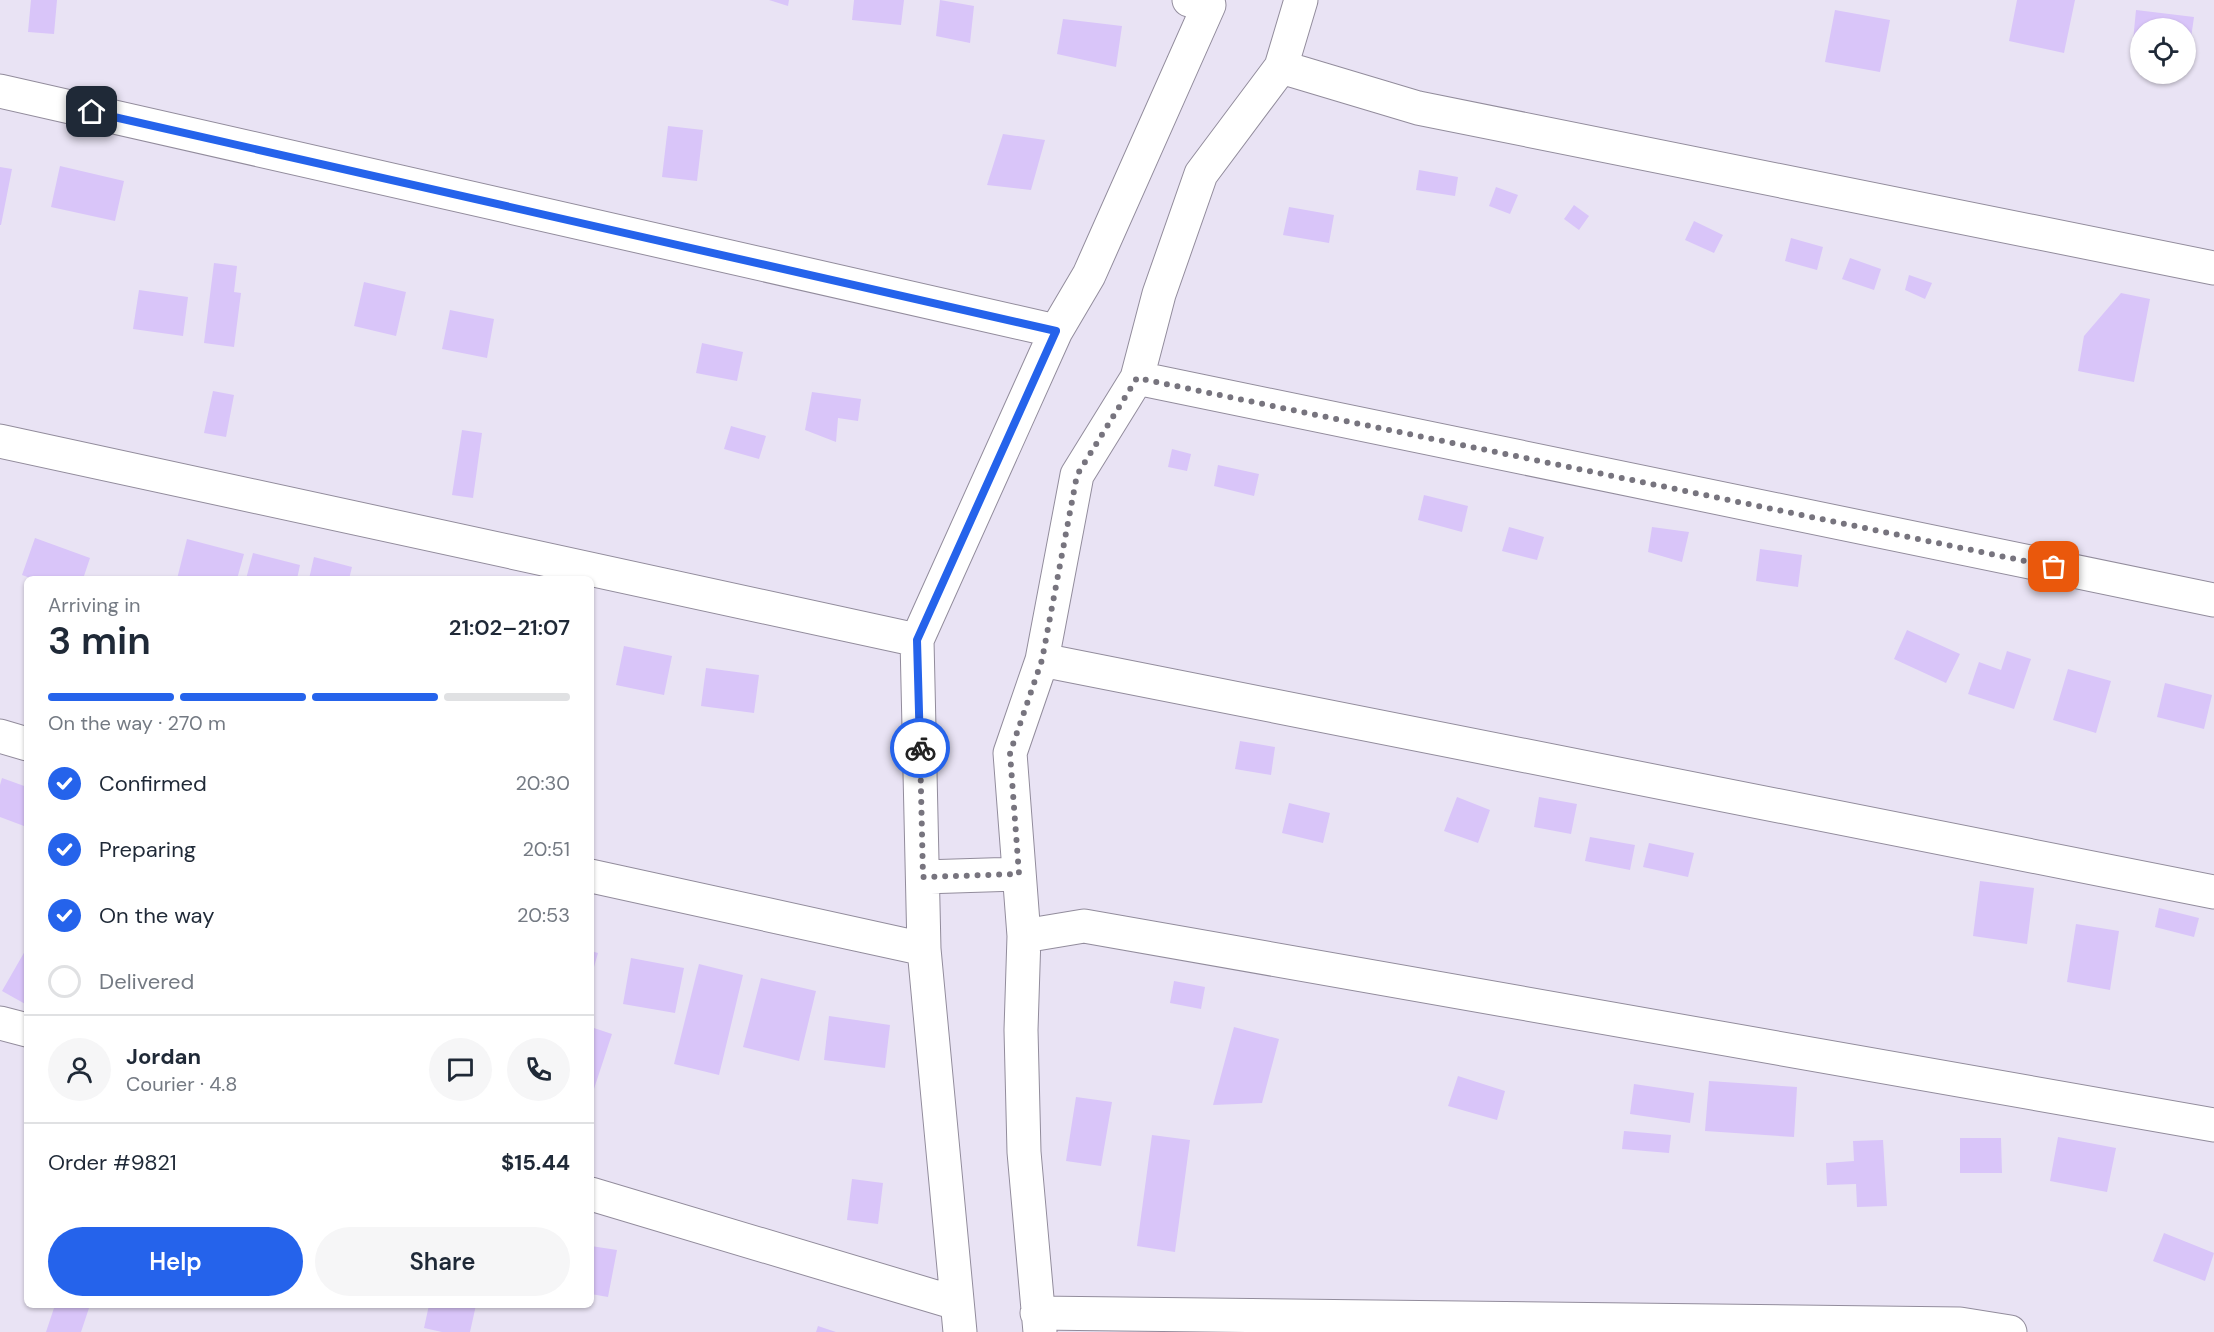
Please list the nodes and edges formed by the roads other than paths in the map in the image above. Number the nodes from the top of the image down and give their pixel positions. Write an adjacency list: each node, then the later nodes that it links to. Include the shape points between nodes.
1 (1190, 0): 6 (street, via 1209,5 1089,274)
2 (1301, 0): 3 (street)
3 (1281, 67): 5 (street, via 1418,108); 7 (street, via 1202,174 1159,294)
4 (0, 92): 6 (street)
5 (2214, 268)
6 (1056, 331): 10 (street)
7 (1137, 378): 9 (street); 11 (street, via 1077,475)
8 (0, 441): 10 (street)
9 (2214, 600)
10 (917, 640): 16 (street)
11 (1042, 660): 14 (street, via 1010,753); 17 (street)
12 (0, 736): 13 (street)
13 (24, 743)
14 (1019, 874): 16 (street); 18 (street)
15 (594, 877): 19 (street)
16 (923, 877): 19 (street)
17 (2214, 892)
18 (1024, 936): 22 (street, via 1084,926); 25 (street, via 1024,1152)
19 (924, 949): 24 (street)
20 (0, 1023): 21 (street)
21 (24, 1029)
22 (2214, 1125)
23 (594, 1195): 24 (street)
24 (958, 1317)
25 (1039, 1322): 26 (street, via 1960,1324)
26 (2010, 1332)

